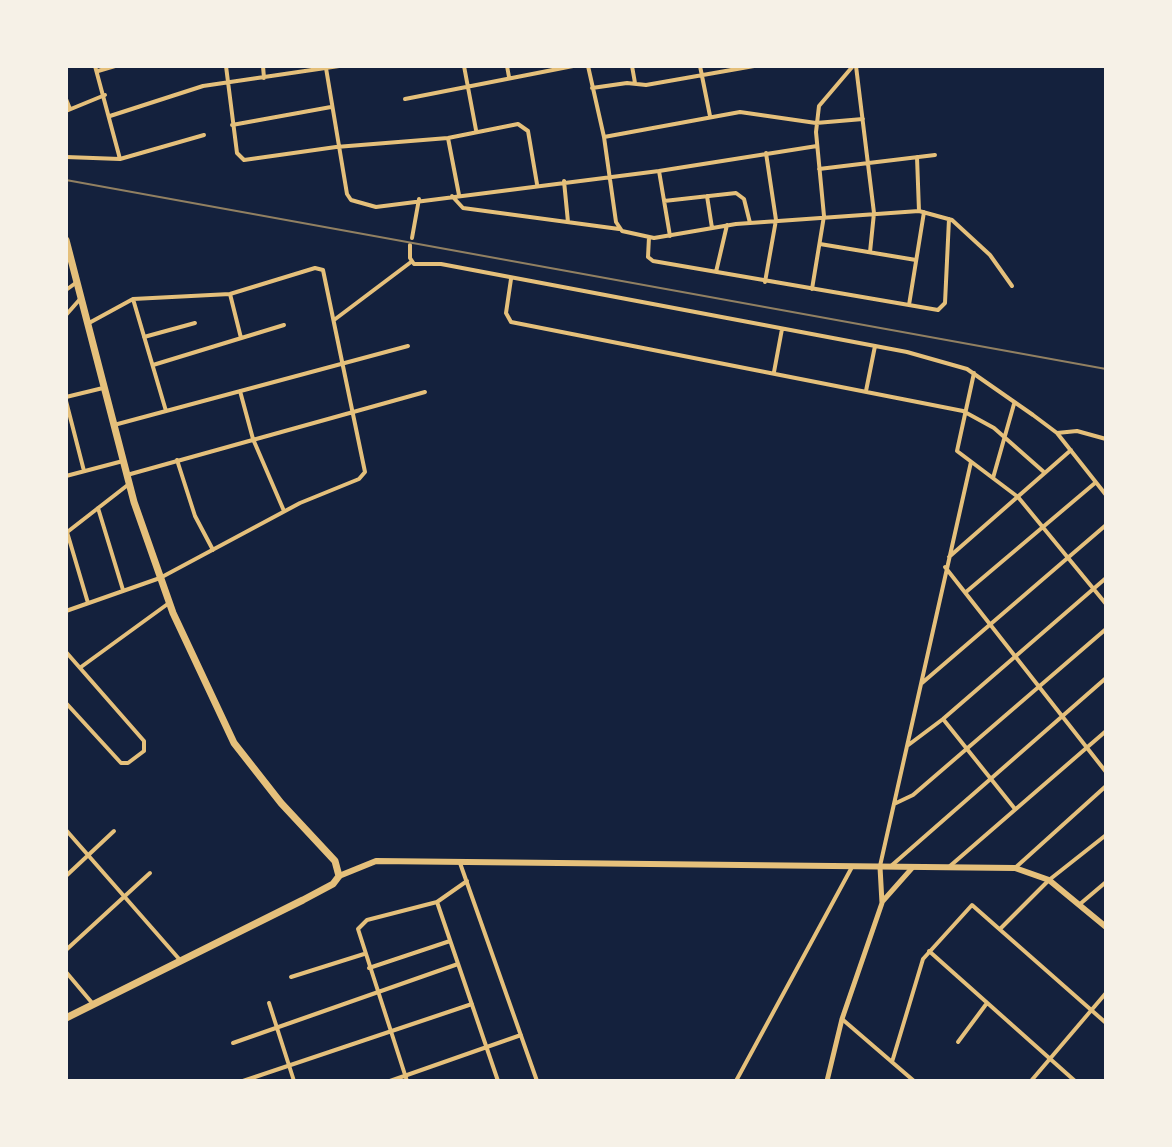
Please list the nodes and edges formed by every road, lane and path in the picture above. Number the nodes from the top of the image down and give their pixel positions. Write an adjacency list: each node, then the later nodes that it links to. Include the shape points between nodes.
1 (115, 66): 14 (street)
2 (226, 66): 19 (street)
3 (263, 66): 18 (street)
4 (337, 66): 13 (street)
5 (464, 66): 21 (street)
6 (507, 66): 17 (street)
7 (573, 66): 17 (street)
8 (588, 66): 22 (street)
9 (632, 66): 20 (street)
10 (700, 66): 16 (street)
11 (754, 66): 16 (street)
12 (855, 66): 30 (street); 31 (street, via 820,103)
13 (326, 68): 15 (street); 26 (street)
14 (96, 69): 23 (street)
15 (300, 69): 18 (street)
16 (702, 75): 20 (street); 29 (street)
17 (509, 77): 21 (street)
18 (264, 78): 19 (street)
19 (227, 82): 28 (street); 32 (street)
20 (635, 84): 22 (street)
21 (468, 87): 25 (street); 33 (street)
22 (592, 88): 35 (street)
23 (105, 95): 27 (street); 28 (street)
24 (66, 99): 27 (street)
25 (405, 99)
26 (331, 107): 32 (street); 38 (street)
27 (68, 110)
28 (110, 116): 43 (street)
29 (710, 116): 31 (street, via 746,112); 35 (street)
30 (863, 119): 31 (street); 44 (street)
31 (816, 123): 37 (street)
32 (232, 125): 38 (street, via 237,153 244,160)
33 (477, 131): 36 (street); 49 (street, via 526,127)
34 (204, 135): 43 (street)
35 (604, 137): 47 (street)
36 (448, 138): 38 (street); 50 (street)
37 (817, 146): 39 (street); 45 (street)
38 (336, 147): 52 (street, via 351,200 376,207)
39 (766, 153): 46 (street); 58 (street)
40 (935, 155): 42 (street)
41 (66, 157): 43 (street)
42 (917, 157): 44 (street); 54 (street)
43 (120, 159)
44 (868, 163): 45 (street); 55 (street)
45 (819, 169): 56 (street)
46 (659, 171): 47 (street); 53 (street)
47 (610, 176): 48 (street); 63 (street)
48 (564, 181): 49 (street); 59 (street)
49 (537, 185): 50 (street)
50 (456, 196): 52 (street); 59 (street, via 463,208)
51 (707, 196): 53 (street); 60 (street, via 741,195); 62 (street)
52 (419, 199): 66 (street)
53 (664, 201): 64 (street)
54 (922, 212): 55 (street); 57 (street); 71 (street)
55 (874, 213): 56 (street); 70 (street)
56 (824, 216): 58 (street); 68 (street)
57 (949, 219): 77 (street, via 990,255); 83 (street, via 944,307)
58 (776, 220): 60 (street); 76 (street)
59 (568, 222): 63 (street)
60 (750, 223): 61 (street)
61 (727, 225): 62 (street); 73 (street)
62 (712, 228): 64 (street)
63 (619, 229): 65 (street)
64 (670, 236): 65 (street)
65 (649, 237): 73 (street, via 648,257 653,261)
66 (412, 238)
67 (66, 240): 75 (main road)
68 (820, 244): 70 (street); 78 (street)
69 (410, 245): 72 (street)
70 (870, 252): 71 (street)
71 (916, 260): 83 (street)
72 (412, 263): 74 (street); 85 (street)
73 (716, 272): 76 (street)
74 (511, 279): 89 (street); 96 (street, via 506,313 511,322)
75 (79, 281): 79 (street); 81 (main road)
76 (765, 282): 78 (street)
77 (1012, 286)
78 (812, 289): 83 (street)
79 (66, 290)
80 (230, 294): 82 (street); 85 (street, via 320,268); 91 (street)
81 (83, 296): 84 (street); 86 (main road)
82 (133, 299): 86 (street); 90 (street)
83 (909, 306)
84 (66, 315)
85 (334, 320): 94 (street)
86 (89, 323): 98 (main road)
87 (195, 323): 90 (street)
88 (284, 325): 91 (street)
89 (782, 329): 93 (street); 96 (street)
90 (144, 337): 95 (street)
91 (242, 339): 95 (street)
92 (408, 346): 94 (street)
93 (875, 346): 97 (street); 100 (street)
94 (342, 364): 99 (street); 106 (street)
95 (153, 365): 104 (street)
96 (774, 372): 100 (street)
97 (974, 373): 103 (street); 105 (street)
98 (105, 387): 102 (street); 107 (main road)
99 (240, 391): 104 (street); 110 (street)
100 (866, 391): 105 (street)
101 (425, 392): 106 (street)
102 (66, 399): 116 (street)
103 (1014, 403): 108 (street); 109 (street)
104 (166, 411): 107 (street)
105 (963, 411): 109 (street); 115 (street, via 955,446)
106 (353, 412): 110 (street); 126 (street, via 363,476)
107 (114, 425): 114 (main road)
108 (1057, 433): 111 (street, via 1077,431); 112 (street)
109 (1005, 438): 117 (street); 120 (street)
110 (253, 439): 113 (street); 126 (street)
111 (1106, 439)
112 (1071, 450): 117 (street); 121 (street)
113 (177, 460): 118 (street); 130 (street, via 195,516)
114 (123, 461): 116 (street); 118 (main road)
115 (971, 462): 120 (street); 131 (street)
116 (84, 471): 119 (street)
117 (1045, 473): 124 (street)
118 (127, 475): 122 (main road)
119 (66, 476)
120 (993, 478): 124 (street)
121 (1095, 483): 123 (street); 128 (street)
122 (129, 484): 125 (street); 134 (main road)
123 (1106, 495)
124 (1018, 497): 128 (street); 131 (street)
125 (98, 508): 129 (street); 137 (street)
126 (284, 511): 130 (street)
127 (1106, 525): 132 (street)
128 (1043, 529): 132 (street); 138 (street)
129 (67, 532): 139 (street)
130 (213, 550): 134 (street)
131 (947, 558): 133 (street)
132 (1067, 558): 136 (street); 143 (street)
133 (945, 567): 138 (street); 149 (street)
134 (160, 578): 137 (street); 140 (main road)
135 (1106, 578): 136 (street)
136 (1094, 589): 141 (street); 146 (street)
137 (123, 591): 139 (street)
138 (965, 592): 143 (street)
139 (88, 603): 142 (street)
140 (169, 603): 147 (street); 176 (main road, via 234,743 335,861)
141 (1106, 604)
142 (66, 611)
143 (990, 623): 146 (street); 149 (street)
144 (1106, 629): 150 (street)
145 (66, 652): 147 (street)
146 (1017, 655): 150 (street); 153 (street)
147 (80, 668): 151 (street, via 144,741 144,751 121,763)
148 (1106, 678): 152 (street)
149 (920, 684): 155 (street)
150 (1040, 685): 152 (street); 157 (street)
151 (66, 703)
152 (1062, 715): 156 (street); 159 (street)
153 (943, 719): 155 (street); 157 (street)
154 (1106, 731): 156 (street)
155 (907, 746): 161 (street)
156 (1087, 747): 158 (street); 162 (street)
157 (966, 749): 159 (street); 161 (street, via 910,797)
158 (1106, 772)
159 (990, 778): 162 (street); 170 (street)
160 (1106, 786): 173 (street)
161 (894, 804): 169 (street)
162 (1015, 809): 172 (street)
163 (66, 830): 166 (street)
164 (114, 831): 166 (street)
165 (1106, 835): 177 (street)
166 (88, 855): 175 (street); 180 (street)
167 (460, 863): 168 (main road); 176 (main road, via 376,861); 178 (street)
168 (852, 867): 169 (main road); 220 (street)
169 (880, 867): 170 (main road); 182 (street)
170 (889, 867): 171 (main road)
171 (913, 867): 172 (main road); 182 (street)
172 (947, 868): 173 (main road)
173 (1015, 868): 177 (main road)
174 (150, 873): 180 (street)
175 (66, 876)
176 (339, 876): 190 (main road, via 303,900)
177 (1049, 880): 183 (main road); 185 (street)
178 (467, 881): 181 (street); 207 (street)
179 (1106, 882): 183 (street)
180 (125, 897): 187 (street); 190 (street)
181 (437, 902): 186 (street); 189 (street, via 362,923 358,929)
182 (882, 903): 203 (street)
183 (1080, 905): 184 (main road)
184 (1106, 927)
185 (1000, 929): 188 (street, via 969,906); 201 (street)
186 (450, 941): 191 (street); 192 (street)
187 (66, 950)
188 (929, 951): 198 (street); 212 (street)
189 (364, 954): 192 (street); 194 (street)
190 (180, 960): 199 (main road)
191 (458, 964): 195 (street); 200 (street)
192 (369, 968): 195 (street)
193 (66, 972): 199 (street)
194 (291, 977)
195 (377, 992): 205 (street); 206 (street)
196 (1106, 993): 201 (street)
197 (269, 1003): 205 (street)
198 (987, 1003): 208 (street); 211 (street)
199 (93, 1004): 202 (main road)
200 (472, 1004): 206 (street); 210 (street)
201 (1091, 1010): 204 (street); 211 (street)
202 (66, 1018)
203 (842, 1019): 212 (street); 221 (street)
204 (1106, 1023)
205 (277, 1028): 209 (street); 213 (street)
206 (391, 1033): 213 (street); 214 (street)
207 (521, 1035): 210 (street); 219 (street)
208 (958, 1042)
209 (233, 1043)
210 (487, 1046): 214 (street); 218 (street)
211 (1050, 1059): 223 (street); 224 (street)
212 (892, 1062): 222 (street)
213 (290, 1066): 215 (street); 216 (street)
214 (406, 1078): 217 (street)
215 (243, 1081)
216 (294, 1081)
217 (390, 1081)
218 (498, 1081)
219 (537, 1081)
220 (736, 1081)
221 (827, 1081)
222 (914, 1081)
223 (1031, 1081)
224 (1075, 1081)

